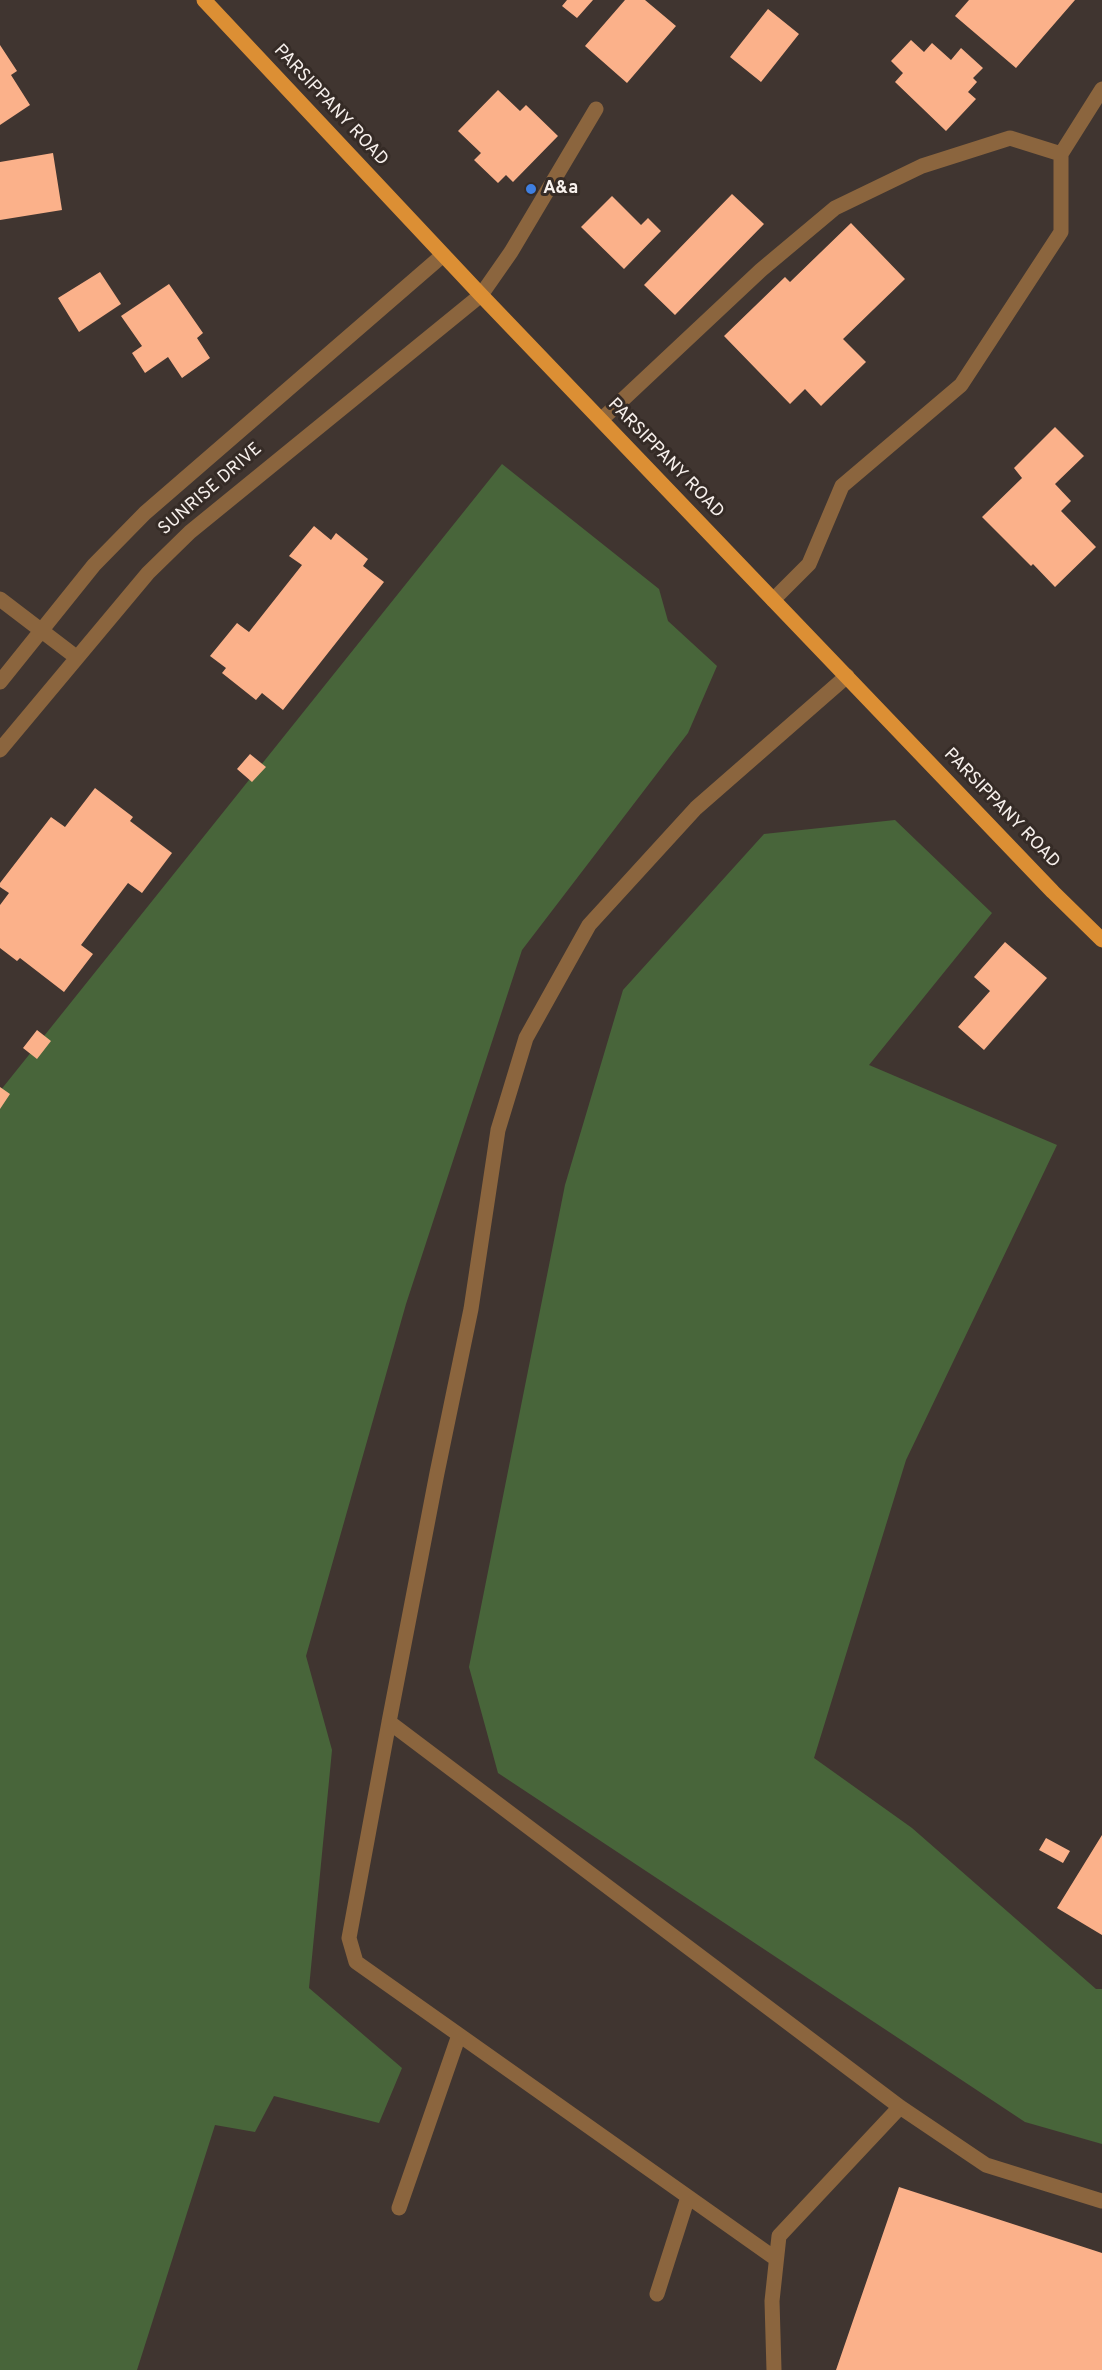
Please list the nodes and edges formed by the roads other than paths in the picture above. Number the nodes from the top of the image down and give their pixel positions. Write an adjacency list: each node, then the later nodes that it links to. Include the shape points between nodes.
1 (204, 0): 5 (main road, PARSIPPANY ROAD)
2 (1102, 89): 4 (street)
3 (596, 109): 6 (street, SUNRISE DRIVE)
4 (1061, 154): 7 (street, via 1010,138 922,166 835,208 761,270); 9 (street, via 1061,231 1049,251 961,385 842,486 809,564)
5 (443, 255): 6 (main road, PARSIPPANY ROAD); 10 (street, SUNRISE DRIVE, via 145,513 94,565)
6 (481, 295): 7 (main road, PARSIPPANY ROAD); 11 (street, SUNRISE DRIVE, via 190,532 148,573)
7 (601, 420): 9 (main road, PARSIPPANY ROAD)
8 (0, 599): 10 (street)
9 (773, 600): 12 (main road, PARSIPPANY ROAD)
10 (43, 630): 11 (street); 13 (street, SUNRISE DRIVE)
11 (76, 657): 14 (street, SUNRISE DRIVE)
12 (847, 676): 15 (main road, PARSIPPANY ROAD); 16 (street, via 696,808 589,925 526,1038 498,1130 471,1309)
13 (0, 682)
14 (0, 750)
15 (1102, 940)
16 (389, 1722): 17 (street, via 349,1938 356,1962); 18 (street)
17 (459, 2035): 19 (street); 21 (street)
18 (900, 2107): 20 (street, via 986,2165); 22 (street, via 778,2236)
19 (688, 2197): 22 (street); 23 (street)
20 (1102, 2201)
21 (399, 2208)
22 (776, 2259): 24 (street, via 772,2301)
23 (657, 2294)
24 (774, 2370)

